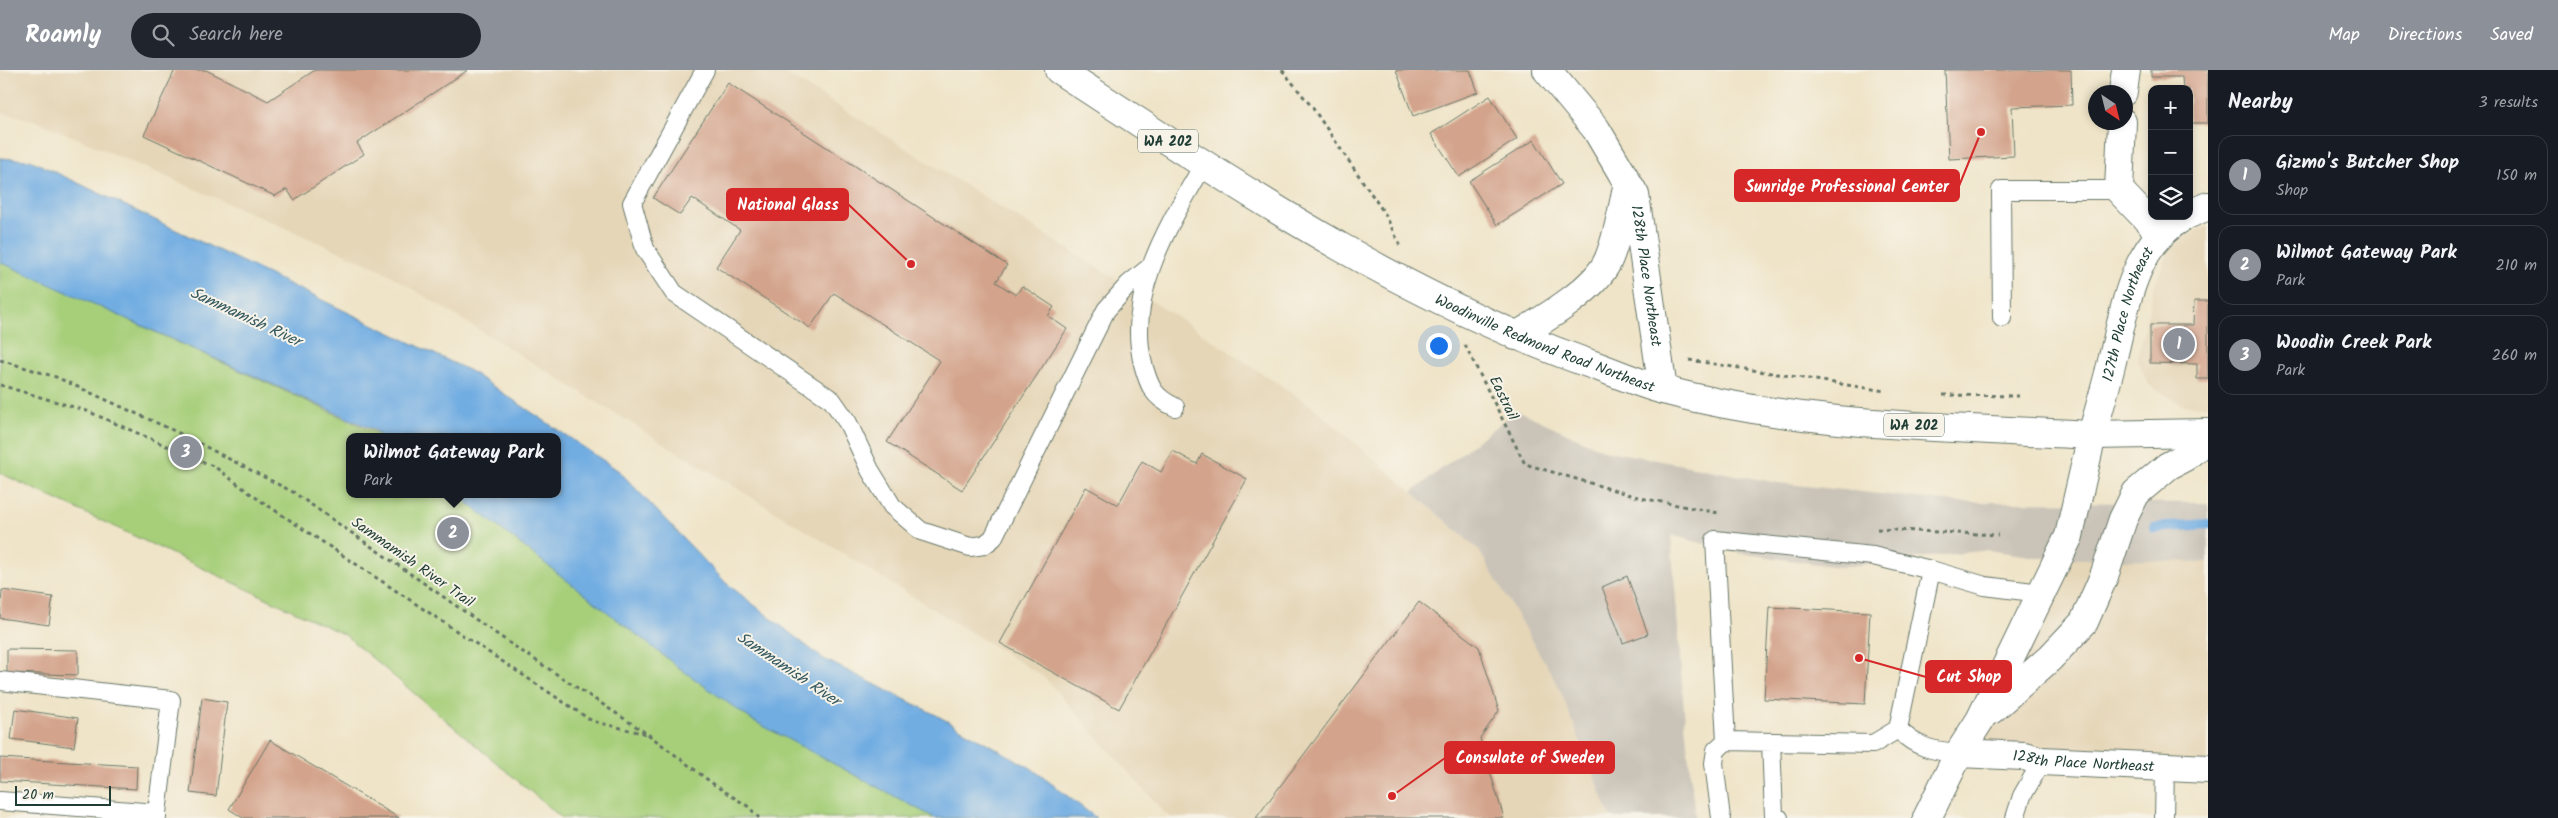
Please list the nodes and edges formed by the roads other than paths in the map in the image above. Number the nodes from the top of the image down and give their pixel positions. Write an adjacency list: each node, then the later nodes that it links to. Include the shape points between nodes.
1 (705, 70): 14 (lane, via 632,204 645,249 674,293 832,400 848,423 870,470 892,506 921,531 970,548 984,545 994,538 1106,310 1128,284)
2 (1059, 70): 7 (main road, Woodinville Redmond Road Northeast / WA 202)
3 (1547, 70): 8 (main road, 128th Place Northeast, via 1596,129)
4 (2126, 70): 5 (main road)
5 (2124, 85)
6 (2122, 130): 9 (main road)
7 (1204, 164): 14 (lane); 16 (main road, Woodinville Redmond Road Northeast / WA 202, via 1363,260)
8 (1628, 183): 16 (main road, via 1609,260 1596,280 1560,309); 17 (main road, 128th Place Northeast, via 1635,195)
9 (2120, 190): 13 (main road, 127th Place Northeast); 15 (lane, via 2001,190)
10 (2208, 206): 11 (main road)
11 (2193, 212)
12 (2180, 220): 13 (main road)
13 (2161, 234): 20 (main road, 127th Place Northeast, via 2145,253 2126,297)
14 (1150, 267): 18 (lane, via 1140,311 1140,351 1149,387)
15 (2002, 318)
16 (1516, 336): 17 (main road, Woodinville Redmond Road Northeast / WA 202)
17 (1663, 390): 20 (main road, Woodinville Redmond Road Northeast / WA 202, via 1758,409 1858,422)
18 (1175, 407)
19 (2208, 433): 20 (main road, Woodinville Redmond Road Northeast)
20 (2092, 435): 23 (main road, 127th Place Northeast, via 2070,536)
21 (2208, 438): 25 (main road, via 2136,493 2084,622 2050,658)
22 (1930, 570): 23 (lane, via 1985,586); 26 (lane); 27 (lane, via 1873,556 1715,540)
23 (2041, 593): 25 (main road, 127th Place Northeast)
24 (0, 681): 34 (lane, via 171,700)
25 (1980, 720): 29 (main road)
26 (1898, 729): 28 (lane, via 1873,744); 29 (lane, via 1910,742 1933,751)
27 (1726, 741): 28 (lane); 35 (lane, via 1716,750 1714,764)
28 (1771, 742): 36 (lane, via 1774,816)
29 (1959, 753): 30 (main road, 128th Place Northeast, via 2024,756); 37 (main road)
30 (2042, 761): 31 (main road, 128th Place Northeast); 38 (lane, via 2022,796)
31 (2165, 768): 32 (main road, 128th Place Northeast); 39 (lane)
32 (2208, 769)
33 (0, 801): 34 (lane)
34 (157, 816)
35 (1725, 816)
36 (1779, 818)
37 (1926, 818)
38 (2015, 818)
39 (2164, 818)

